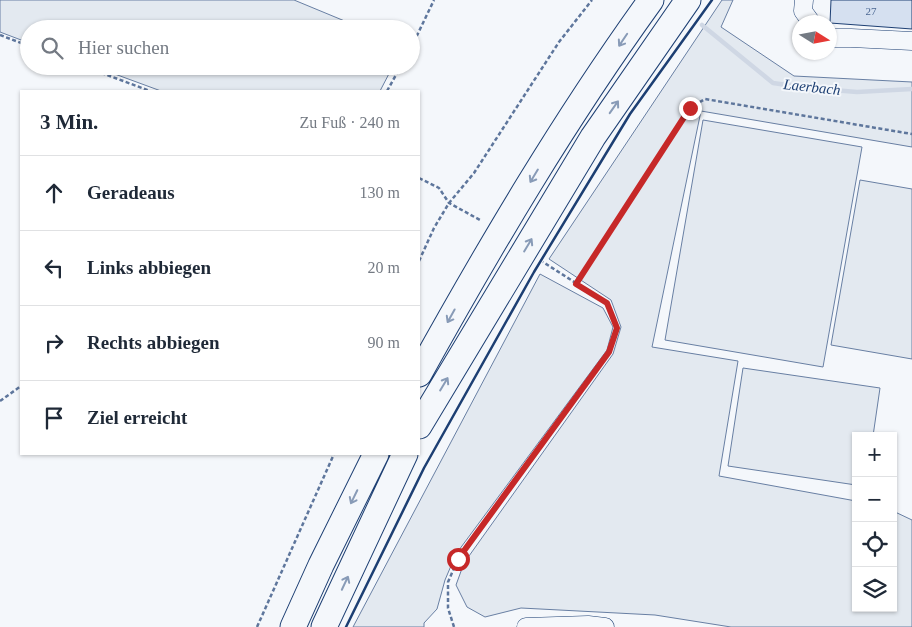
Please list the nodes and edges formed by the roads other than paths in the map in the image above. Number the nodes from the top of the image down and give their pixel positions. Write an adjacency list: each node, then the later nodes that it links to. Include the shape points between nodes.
1 (651, 0): 7 (highway, one-way to 7, via 563,129 474,274)
2 (688, 0): 8 (highway, one-way to 2, via 593,137)
3 (804, 0): 4 (street, via 803,10)
4 (806, 15)
5 (837, 38): 6 (street)
6 (912, 41)
7 (420, 372)
8 (420, 424)
9 (376, 455): 12 (highway, one-way to 12)
10 (405, 455): 13 (highway, one-way to 10)
11 (567, 626): 14 (street); 15 (street)
12 (293, 627)
13 (324, 627)
14 (526, 627)
15 (605, 627)

